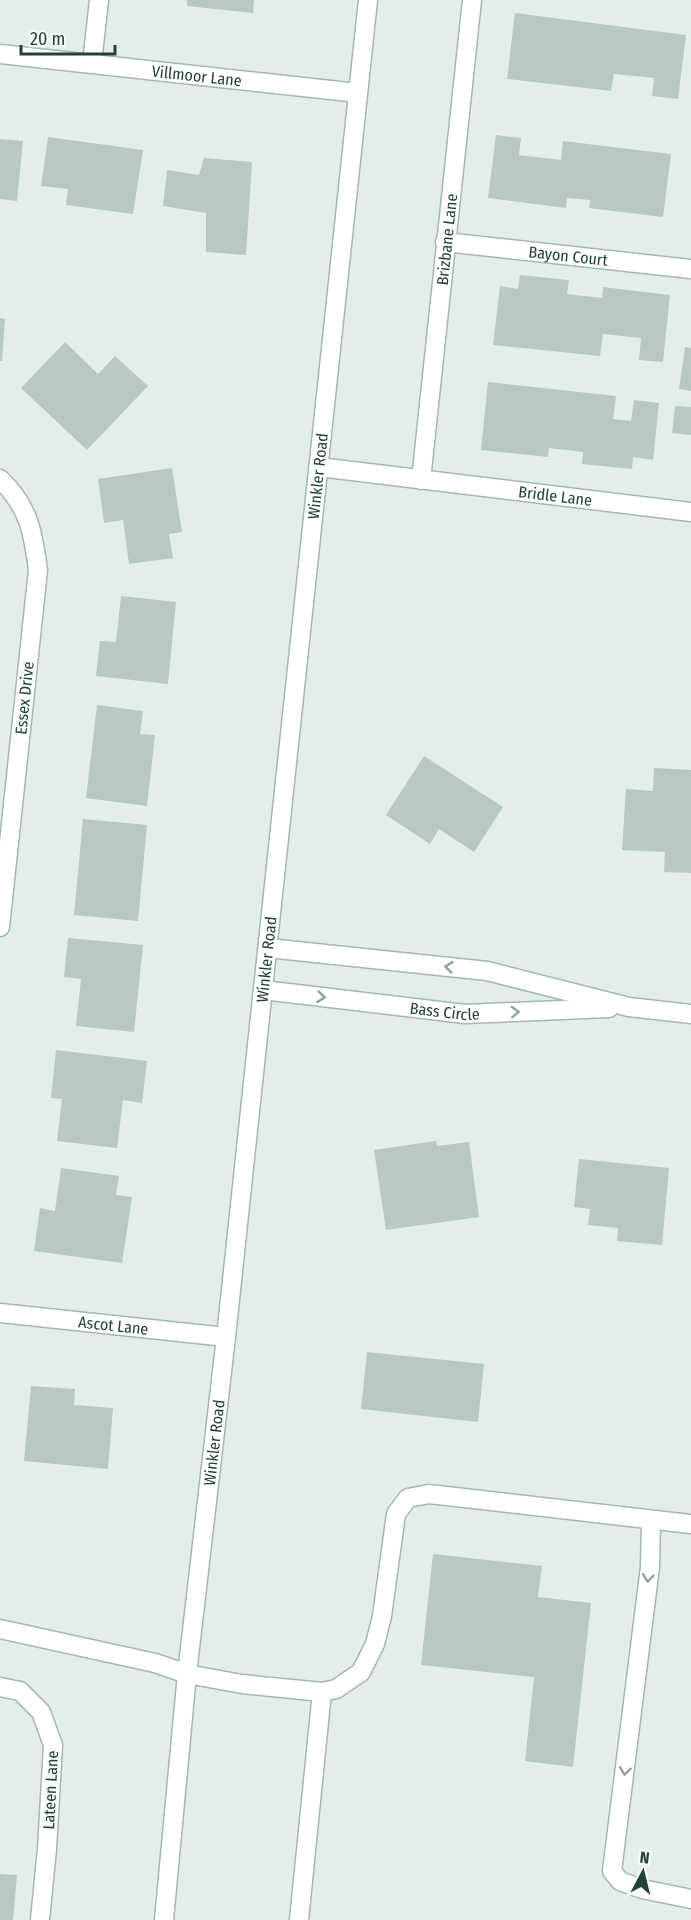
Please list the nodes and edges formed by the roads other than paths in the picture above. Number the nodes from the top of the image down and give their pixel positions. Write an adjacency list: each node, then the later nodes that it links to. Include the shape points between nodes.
1 (99, 0): 5 (street)
2 (368, 0): 6 (street, Winkler Road)
3 (472, 0): 7 (street, Brizbane Lane)
4 (0, 54): 5 (street, Villmoor Lane)
5 (92, 63): 6 (street, Villmoor Lane)
6 (358, 93): 9 (street, Winkler Road)
7 (446, 242): 8 (street, Bayon Court); 11 (street, Brizbane Lane)
8 (691, 269)
9 (319, 467): 11 (street, Bridle Lane); 14 (street, Winkler Road)
10 (0, 479): 13 (street, Essex Drive, via 15,493 33,529 38,570)
11 (422, 480): 12 (street, Bridle Lane)
12 (691, 512)
13 (0, 927)
14 (267, 948): 15 (street, Winkler Road); 16 (street, Bass Circle, one-way to 14, via 487,971)
15 (263, 990): 16 (street, Bass Circle, one-way to 16, via 465,1014); 19 (street, Winkler Road)
16 (629, 1007): 17 (street, Bass Circle)
17 (691, 1014)
18 (0, 1313): 19 (street, Ascot Lane)
19 (226, 1337): 23 (street, Winkler Road)
20 (651, 1520): 21 (street); 25 (street, via 429,1494 408,1498 396,1514 375,1644 362,1672 336,1689); 26 (street, one-way to 26, via 650,1567 612,1871 620,1881 642,1889)
21 (691, 1524)
22 (0, 1629): 23 (street)
23 (187, 1674): 25 (street); 28 (street, Winkler Road)
24 (0, 1687): 27 (street, Lateen Lane, via 20,1691 40,1712 53,1745)
25 (322, 1692): 29 (street)
26 (691, 1899)
27 (40, 1920)
28 (164, 1920)
29 (300, 1920)

